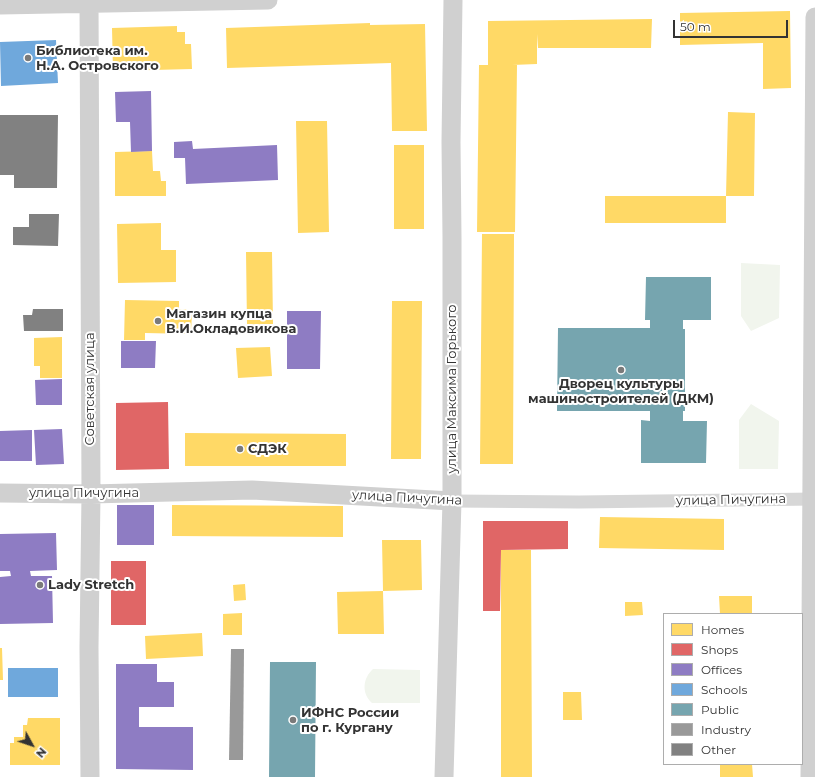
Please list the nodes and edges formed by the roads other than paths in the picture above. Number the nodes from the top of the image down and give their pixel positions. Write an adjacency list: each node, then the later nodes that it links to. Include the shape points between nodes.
1 (268, 0): 3 (street)
2 (453, 0): 9 (street, улица Максима Горького)
3 (89, 2): 4 (street); 7 (street, Советская улица)
4 (0, 5)
5 (815, 17): 8 (street)
6 (0, 493): 7 (street, улица Пичугина)
7 (91, 494): 9 (street, улица Пичугина, via 252,490); 10 (street, Советская улица)
8 (813, 499): 9 (street, улица Пичугина); 12 (street)
9 (452, 501): 11 (street, улица Максима Горького)
10 (90, 777)
11 (444, 777)
12 (810, 777)

